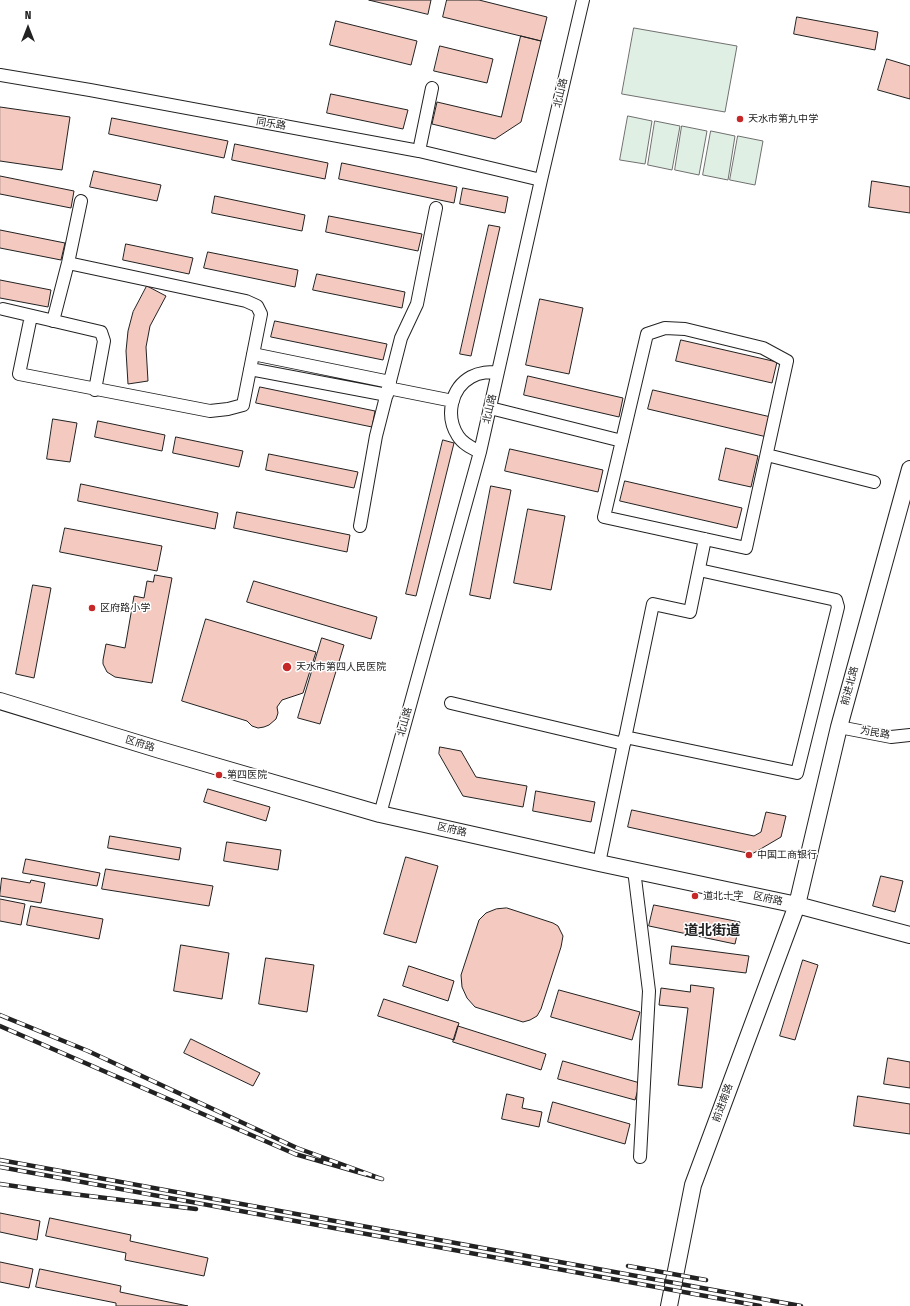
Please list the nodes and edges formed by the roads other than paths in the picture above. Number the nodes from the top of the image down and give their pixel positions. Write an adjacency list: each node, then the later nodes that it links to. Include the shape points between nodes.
1 (583, 0): 5 (street, 北山路)
2 (0, 75): 4 (street, 同乐路)
3 (432, 88): 4 (street)
4 (419, 151): 5 (street, 同乐路)
5 (541, 180): 14 (street, 北山路)
6 (81, 201): 8 (street)
7 (436, 208): 15 (street, via 417,304 401,338)
8 (68, 263): 11 (street); 12 (street, via 246,301 257,306 261,314)
9 (3, 309): 10 (street)
10 (31, 316): 11 (street); 16 (street, via 19,374)
11 (54, 321): 16 (street, via 100,332 104,341)
12 (253, 354): 13 (street); 15 (street)
13 (250, 369): 15 (street); 16 (street, via 243,404 228,409 210,411)
14 (498, 372): 17 (street, via 484,372 472,376 461,385); 18 (street, 北山路)
15 (388, 388): 17 (street); 25 (street, via 376,436)
16 (95, 390)
17 (453, 401): 20 (street, via 452,424 458,436 468,446)
18 (490, 408): 19 (street); 20 (street, 北山路)
19 (622, 440): 21 (street, via 647,334 665,328 685,329 763,348 787,360); 26 (street, via 604,517)
20 (480, 452): 33 (street, 北山路)
21 (767, 455): 23 (street); 26 (street, via 746,548)
22 (910, 470): 24 (main road, 前进北路)
23 (874, 482)
24 (907, 489): 30 (main road, 前进北路)
25 (360, 526)
26 (705, 539): 27 (street)
27 (699, 570): 32 (street, via 690,612 653,604); 32 (street, via 836,600 838,607 797,773)
28 (0, 701): 33 (main road, 区府路)
29 (451, 703): 32 (street)
30 (839, 727): 31 (street, 为民路, via 891,737); 36 (main road, 前进北路)
31 (910, 735)
32 (624, 741): 34 (street)
33 (380, 814): 34 (main road, 区府路)
34 (599, 863): 35 (main road, 区府路)
35 (634, 870): 36 (main road, 区府路); 38 (street, via 649,991)
36 (797, 905): 37 (main road, 区府路); 39 (main road, 前进南路, via 692,1185)
37 (910, 935)
38 (640, 1157)
39 (669, 1306)

